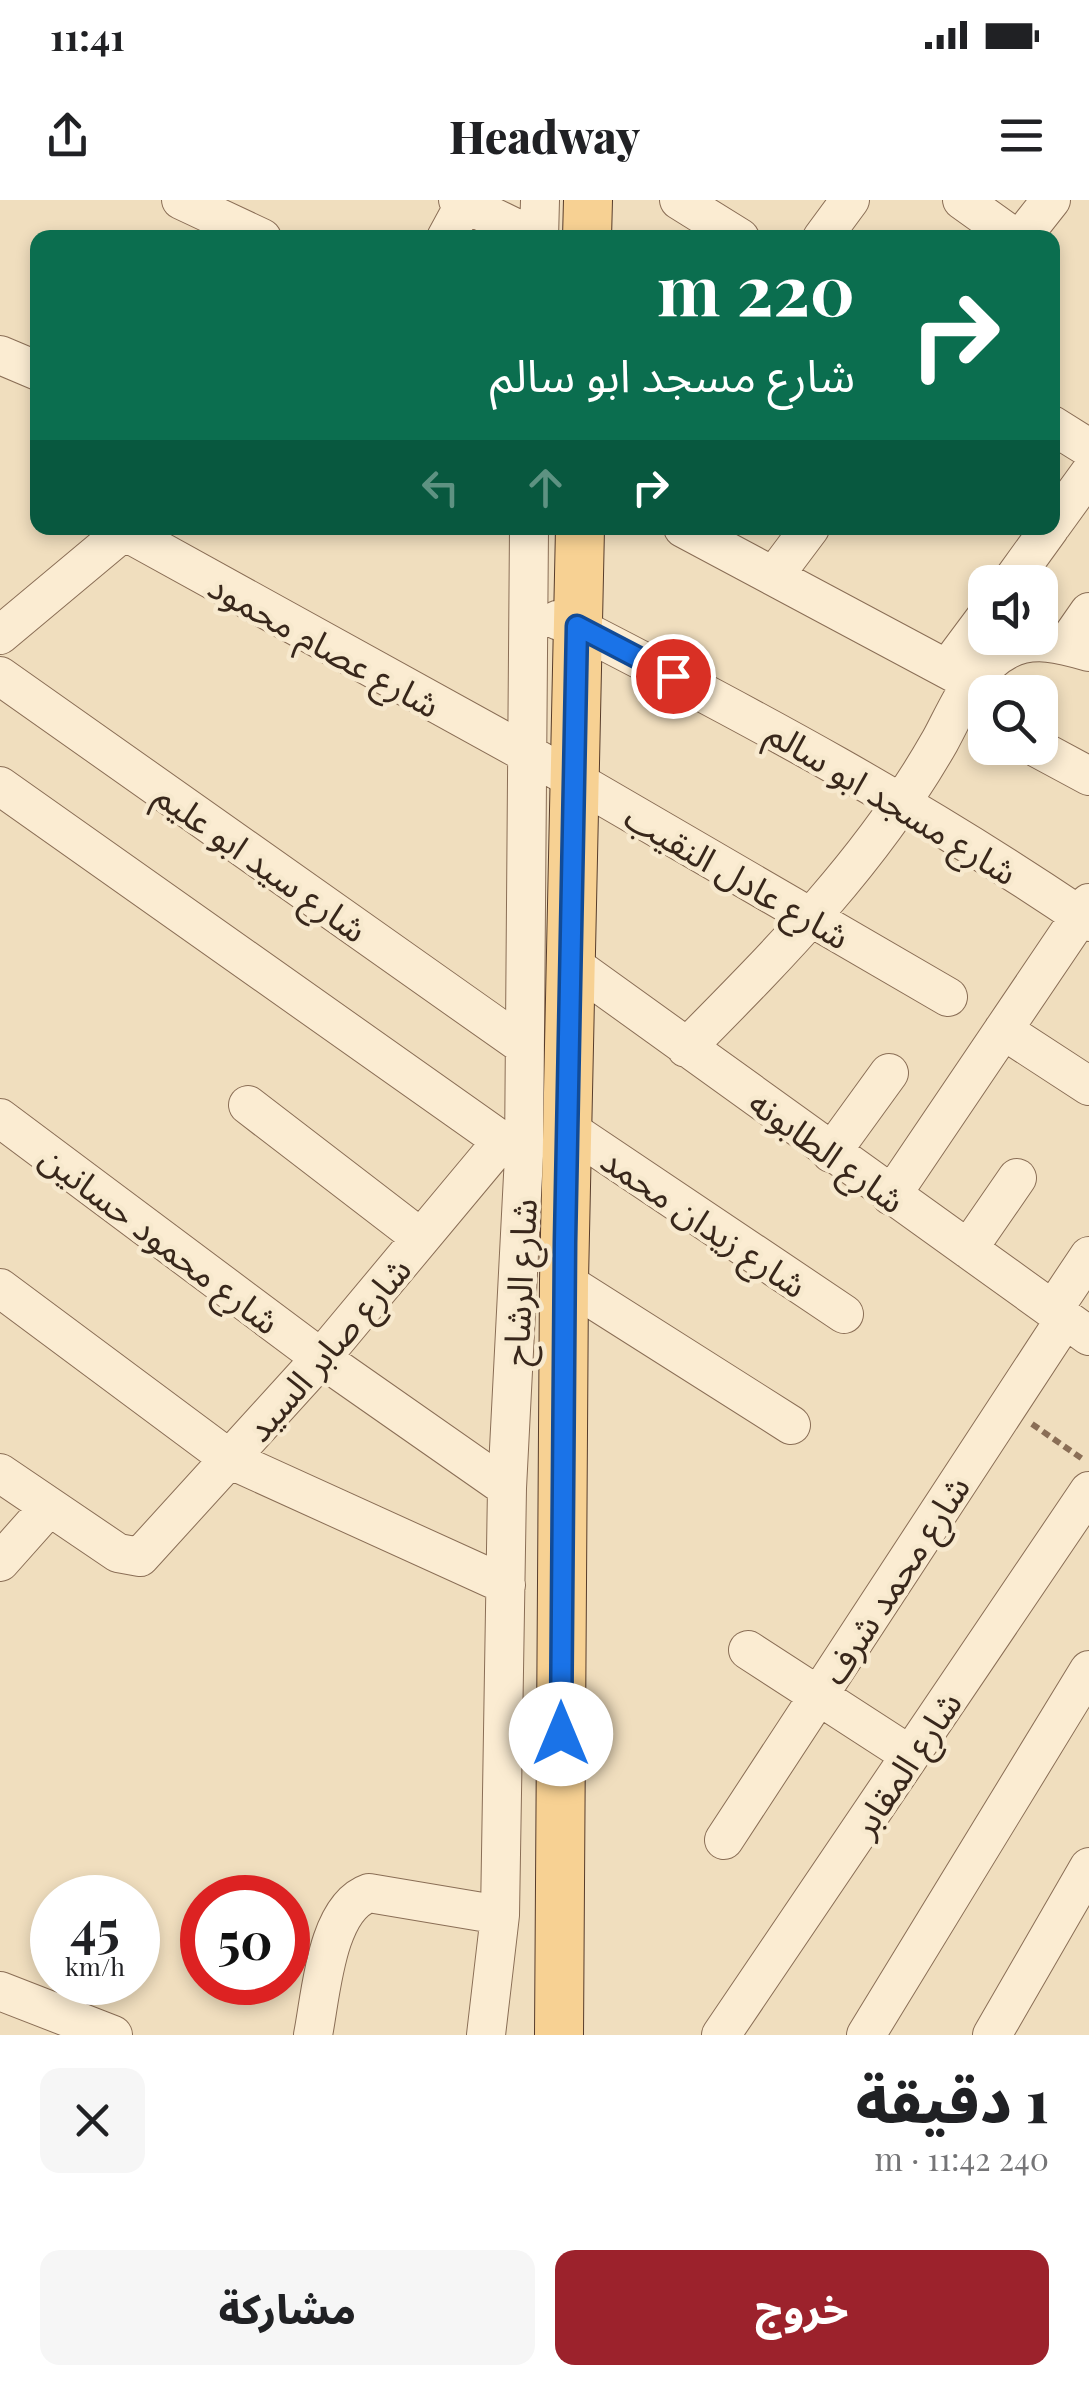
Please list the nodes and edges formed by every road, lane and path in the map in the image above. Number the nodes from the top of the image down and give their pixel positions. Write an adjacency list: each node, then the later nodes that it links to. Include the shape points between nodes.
1 (181, 200): 9 (street)
2 (540, 200): 12 (street)
3 (588, 200): 13 (main road)
4 (850, 200): 15 (street)
5 (962, 200): 16 (street)
6 (1051, 200): 17 (street)
7 (462, 202): 10 (street); 11 (street)
8 (699, 205): 14 (street)
9 (245, 230)
10 (450, 230)
11 (521, 230)
12 (538, 230)
13 (587, 230)
14 (730, 230)
15 (828, 230)
16 (1006, 230)
17 (1025, 230)
18 (0, 355): 19 (street)
19 (30, 367)
20 (1060, 431): 21 (street)
21 (1089, 448)
22 (1089, 474): 23 (street)
23 (1060, 515)
24 (119, 535): 36 (street)
25 (137, 535): 41 (street, شارع عصام محمود)
26 (529, 535): 33 (street, شارع الرشاح)
27 (580, 535): 35 (main road, شارع الرشاح)
28 (696, 535): 32 (street)
29 (805, 535): 32 (street)
30 (1045, 535): 31 (street)
31 (1023, 565)
32 (774, 576): 40 (street)
33 (530, 612): 35 (street, شارع مسجد ابو سالم); 41 (street, شارع الرشاح)
34 (1089, 612): 37 (street)
35 (577, 626): 44 (main road, شارع الرشاح); 46 (street, شارع مسجد ابو سالم)
36 (0, 635)
37 (1078, 649): 40 (street, via 1036,642 1007,650 983,668)
38 (976, 655): 40 (street)
39 (0, 676): 52 (street, شارع سيد ابو عليم)
40 (966, 694): 46 (street)
41 (527, 757): 44 (street, شارع عادل النقيب); 52 (street, شارع الرشاح)
42 (1058, 760): 43 (street)
43 (1089, 776)
44 (574, 779): 48 (street, شارع عادل النقيب); 49 (main road, شارع الرشاح)
45 (0, 786): 59 (street)
46 (906, 802): 47 (street, شارع مسجد ابو سالم); 48 (street)
47 (1086, 914): 51 (street)
48 (813, 920): 50 (street, شارع عادل النقيب); 53 (street)
49 (569, 962): 53 (street, شارع الطابونه); 58 (main road, شارع الرشاح)
50 (948, 997)
51 (1003, 1030): 55 (street); 62 (street)
52 (524, 1046): 59 (street, شارع الرشاح)
53 (686, 1048): 60 (street, شارع الطابونه)
54 (889, 1073): 60 (street)
55 (1089, 1086)
56 (248, 1106): 63 (street)
57 (0, 1118): 70 (street, شارع محمود حسانين)
58 (567, 1128): 66 (main road, شارع الرشاح); 68 (street, شارع زيدان محمد)
59 (513, 1149): 63 (street, شارع صابر السيد); 76 (street, شارع الرشاح)
60 (831, 1152): 62 (street, شارع الطابونه)
61 (1017, 1178): 64 (street)
62 (890, 1196): 64 (street, شارع الطابونه)
63 (421, 1238): 70 (street, شارع صابر السيد)
64 (968, 1249): 69 (street, شارع الطابونه)
65 (1089, 1256): 69 (street, شارع محمد شرف)
66 (564, 1280): 72 (street); 94 (main road, شارع الرشاح)
67 (0, 1288): 73 (street)
68 (844, 1314)
69 (1069, 1322): 71 (street, شارع محمد شرف)
70 (321, 1358): 73 (street, شارع صابر السيد); 76 (street, شارع محمود حسانين)
71 (1007, 1407): 74 (path); 83 (street, شارع محمد شرف)
72 (791, 1425)
73 (230, 1460): 78 (street, شارع صابر السيد, via 147,1552 125,1557); 80 (street)
74 (1089, 1463)
75 (0, 1473): 78 (street)
76 (507, 1488): 80 (street, شارع الرشاح)
77 (1089, 1491): 84 (street, شارع المقابر)
78 (49, 1507): 79 (street)
79 (0, 1562)
80 (506, 1585): 87 (street, شارع الرشاح)
81 (748, 1650): 83 (street)
82 (1089, 1670): 96 (street)
83 (818, 1696): 84 (street); 85 (street, شارع محمد شرف)
84 (910, 1755): 95 (street, شارع المقابر)
85 (724, 1840)
86 (1089, 1867): 97 (street)
87 (500, 1915): 92 (street, via 368,1893 357,1898 336,1928); 93 (street, شارع الرشاح)
88 (0, 1991): 91 (street)
89 (0, 2017): 90 (street)
90 (42, 2035)
91 (112, 2035)
92 (313, 2035)
93 (486, 2035)
94 (559, 2035)
95 (721, 2035)
96 (866, 2035)
97 (992, 2035)

